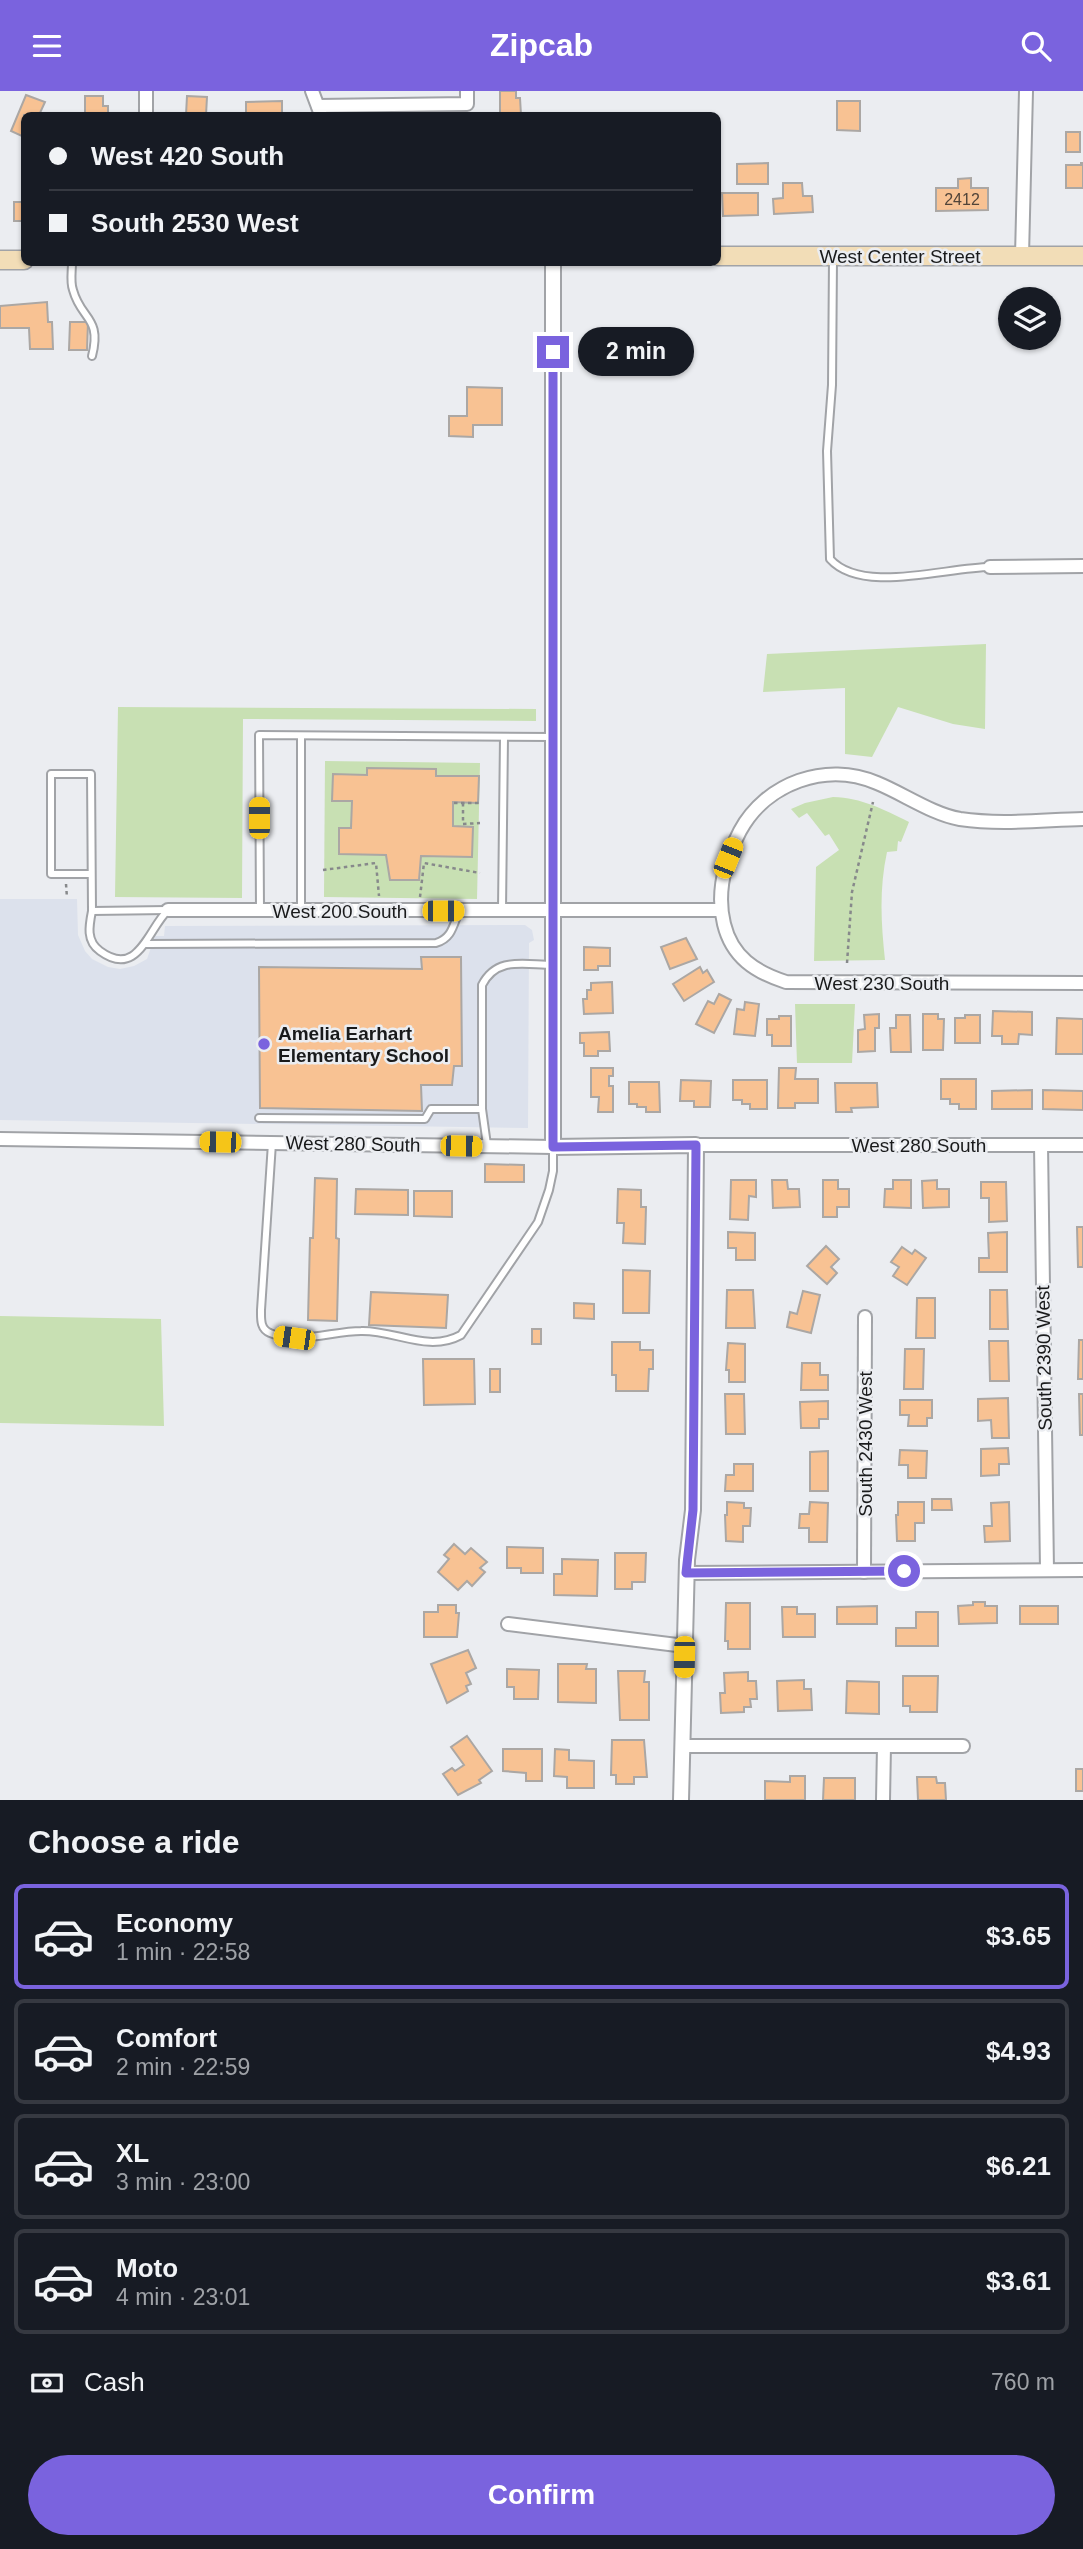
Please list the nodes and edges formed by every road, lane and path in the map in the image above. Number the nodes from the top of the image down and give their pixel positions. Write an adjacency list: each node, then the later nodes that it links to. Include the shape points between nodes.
1 (146, 91): 6 (street)
2 (312, 91): 5 (street)
3 (1026, 91): 9 (street)
4 (467, 98): 5 (street)
5 (320, 111)
6 (146, 112)
7 (721, 256): 8 (main road, West Center Street)
8 (833, 256): 9 (main road, West Center Street); 17 (lane, via 827,451 830,559 844,571 871,576)
9 (1022, 256): 10 (main road, West Center Street)
10 (1083, 256)
11 (0, 260): 12 (main road)
12 (21, 260)
13 (72, 266): 15 (lane, via 72,289 94,328)
14 (553, 266): 20 (street)
15 (92, 356)
16 (1083, 566): 17 (street)
17 (990, 567)
18 (300, 736): 19 (lane); 37 (lane, via 259,736); 38 (lane)
19 (504, 737): 20 (lane); 40 (lane)
20 (552, 737): 41 (street)
21 (873, 802): 43 (path, via 852,892)
22 (454, 803): 23 (path)
23 (463, 803): 24 (path); 26 (path, via 463,824)
24 (480, 803)
25 (1083, 820): 34 (street, West 230 South, via 959,819 860,777 803,779 765,799 743,827 724,872)
26 (480, 823)
27 (323, 870): 32 (path, via 376,863)
28 (480, 873): 33 (path, via 424,863)
29 (66, 874): 30 (lane); 30 (lane, via 51,874 51,774 91,774); 31 (path)
30 (91, 874): 35 (lane)
31 (67, 898)
32 (379, 900)
33 (420, 900)
34 (721, 910): 41 (street, West 200 South); 45 (street, West 230 South, via 729,942 738,956 757,971 786,982)
35 (92, 911): 36 (lane); 42 (lane, via 90,940 105,955 125,959)
36 (168, 911): 37 (street, West 200 South); 42 (lane)
37 (260, 911): 38 (street, West 200 South)
38 (301, 911): 39 (street, West 200 South)
39 (459, 911): 40 (street, West 200 South); 42 (lane, via 451,934 436,943)
40 (502, 911): 41 (street, West 200 South)
41 (552, 911): 44 (street)
42 (146, 944)
43 (847, 963)
44 (553, 965): 46 (lane, via 498,966 482,985); 54 (street)
45 (1083, 983)
46 (482, 1109): 47 (lane, via 431,1109 425,1119); 53 (lane)
47 (259, 1118)
48 (0, 1139): 49 (street, West 280 South)
49 (272, 1143): 53 (street, West 280 South); 54 (lane, via 261,1310 266,1331 294,1338 363,1330 436,1343 461,1335 538,1222 550,1190)
50 (696, 1145): 51 (street, West 280 South); 54 (street, West 280 South); 59 (street, via 693,1510)
51 (1041, 1145): 52 (street, West 280 South); 56 (street, South 2390 West)
52 (1083, 1145)
53 (488, 1146): 54 (street, West 280 South)
54 (553, 1147)
55 (865, 1317): 58 (street, South 2430 West)
56 (1046, 1570): 57 (street); 58 (street)
57 (1083, 1570)
58 (864, 1572): 59 (street)
59 (686, 1573): 61 (street)
60 (508, 1624): 61 (street)
61 (685, 1646): 63 (street)
62 (963, 1746): 64 (street)
63 (682, 1747): 64 (street); 65 (street)
64 (884, 1747): 66 (street)
65 (681, 1800)
66 (884, 1800)

